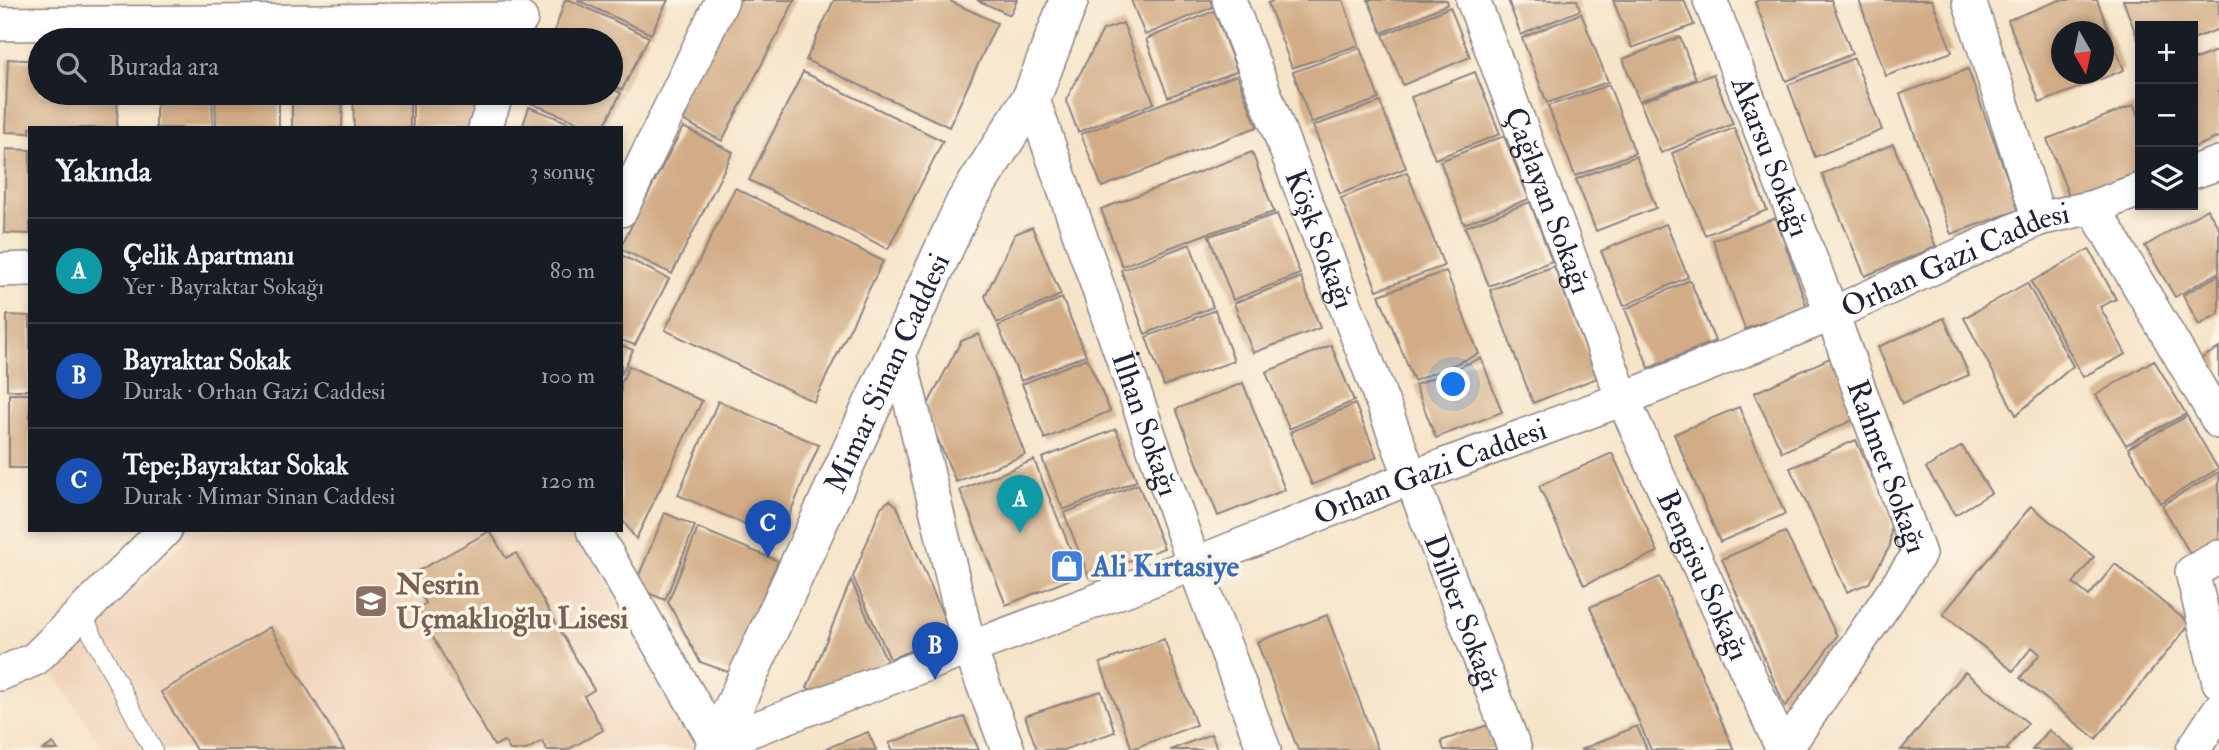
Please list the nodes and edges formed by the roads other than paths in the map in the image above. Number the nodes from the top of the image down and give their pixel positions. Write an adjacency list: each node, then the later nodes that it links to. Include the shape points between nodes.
1 (722, 0): 15 (street)
2 (1069, 0): 9 (street, Mimar Sinan Caddesi)
3 (1229, 0): 24 (street, Köşk Sokağı)
4 (1473, 0): 22 (street, Çağlayan Sokağı)
5 (1710, 0): 20 (street, Akarsu Sokağı)
6 (1969, 0): 17 (street)
7 (520, 20): 8 (street)
8 (0, 24)
9 (1032, 97): 21 (street, Mimar Sinan Caddesi, via 965,203); 28 (street, İlhan Sokağı)
10 (493, 105): 11 (street)
11 (486, 126)
12 (2219, 163): 13 (street)
13 (2198, 170)
14 (2135, 192): 16 (street, Orhan Gazi Caddesi)
15 (623, 206)
16 (2093, 207): 17 (street, Orhan Gazi Caddesi); 23 (street)
17 (2039, 219): 20 (street, Orhan Gazi Caddesi)
18 (28, 269): 19 (street)
19 (0, 270)
20 (1832, 314): 22 (street, Orhan Gazi Caddesi); 39 (street, Rahmet Sokağı, via 1919,554)
21 (898, 349): 30 (street); 34 (street, Mimar Sinan Caddesi)
22 (1623, 399): 24 (street, Orhan Gazi Caddesi); 39 (street, Bengisu Sokağı)
23 (2219, 422)
24 (1410, 478): 28 (street, Orhan Gazi Caddesi); 38 (street, Dilber Sokağı)
25 (163, 532): 29 (street)
26 (594, 532): 34 (street)
27 (2219, 557): 32 (street, via 2192,572)
28 (1194, 564): 30 (street, Orhan Gazi Caddesi); 37 (street, İlhan Sokağı)
29 (81, 613): 31 (street, via 35,659); 35 (lane)
30 (969, 647): 34 (street, Orhan Gazi Caddesi); 36 (street)
31 (0, 674)
32 (2219, 682)
33 (2219, 710): 40 (street)
34 (717, 748)
35 (153, 750)
36 (1008, 750)
37 (1264, 750)
38 (1515, 750)
39 (1784, 750)
40 (2193, 750)

